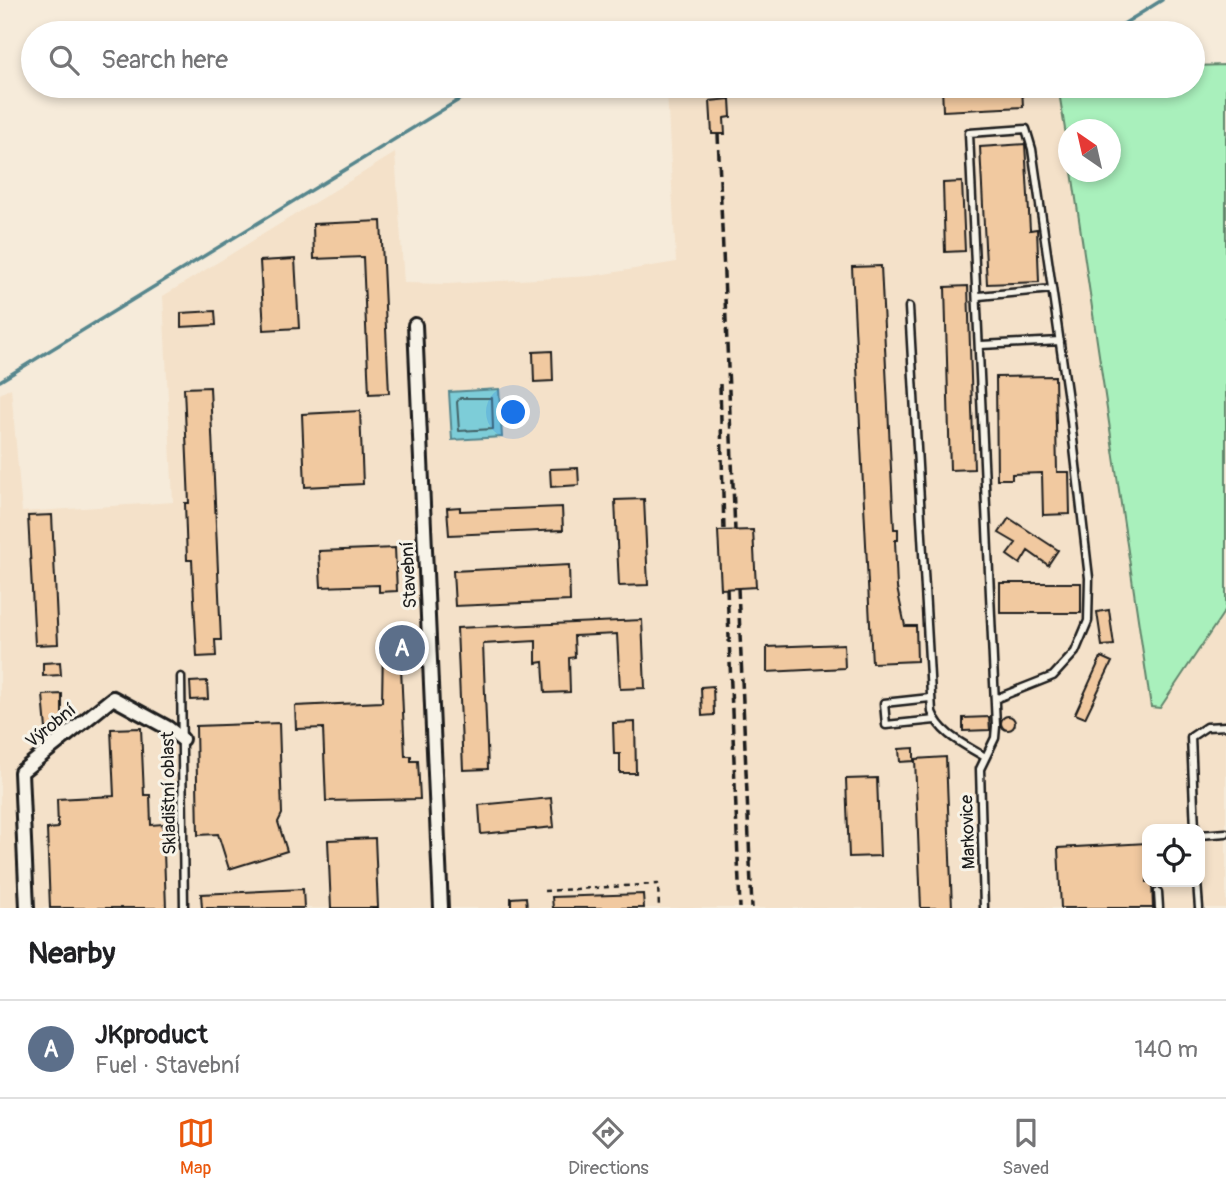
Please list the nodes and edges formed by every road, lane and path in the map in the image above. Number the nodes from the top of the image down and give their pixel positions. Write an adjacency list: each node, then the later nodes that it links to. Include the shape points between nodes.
1 (1052, 289): 2 (lane); 2 (lane, Markovice, via 1026,129 969,133); 5 (lane)
2 (979, 296): 6 (lane, Markovice)
3 (909, 307): 8 (lane)
4 (415, 325): 22 (street, Stavební)
5 (1060, 341): 6 (lane); 9 (lane, via 1089,578 1088,621 1075,652 1053,677)
6 (981, 345): 9 (lane, Markovice)
7 (181, 677): 12 (lane, Skladištní oblast)
8 (930, 698): 10 (lane); 10 (lane, via 884,703 886,725)
9 (995, 699): 13 (lane, Markovice, via 995,737)
10 (935, 720): 13 (lane, via 945,733)
11 (1226, 726): 14 (lane, via 1206,727 1191,737)
12 (182, 739): 20 (street, Výrobní, via 113,698 21,772); 21 (lane, Skladištní oblast)
13 (985, 757): 24 (lane, Markovice, via 980,769)
14 (1195, 824)
15 (1226, 833): 16 (lane)
16 (1205, 835)
17 (1197, 887): 26 (lane)
18 (544, 891): 23 (path, via 658,884)
19 (1158, 892): 25 (lane)
20 (27, 908)
21 (184, 908)
22 (441, 908)
23 (659, 908)
24 (984, 908)
25 (1159, 908)
26 (1199, 908)

